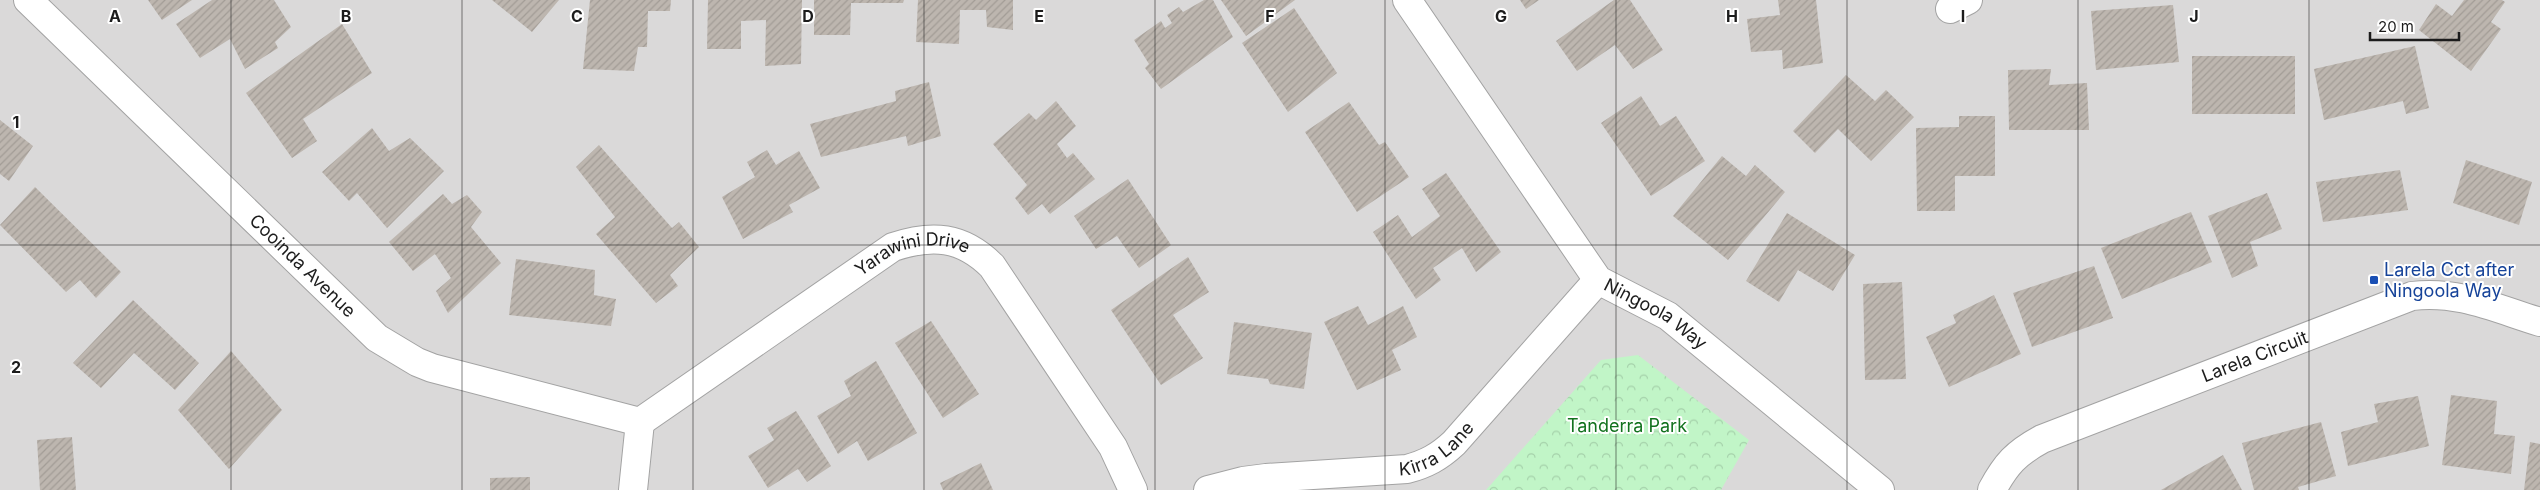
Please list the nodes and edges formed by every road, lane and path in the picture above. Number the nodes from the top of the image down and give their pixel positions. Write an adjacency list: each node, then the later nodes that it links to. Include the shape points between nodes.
1 (28, 0): 5 (street, Cooinda Avenue, via 377,338 432,368)
2 (1407, 0): 3 (street, Ningoola Way)
3 (1598, 280): 8 (street, Kirra Lane, via 1454,444 1424,465 1407,470 1251,480); 9 (street, Ningoola Way, via 1668,316)
4 (2540, 322): 10 (street, Larela Circuit, via 2458,296 2434,293 2412,296 2042,439 2021,450 2009,462)
5 (640, 422): 6 (street); 7 (street, Yarawini Drive, via 894,247 913,241 939,239 977,251 992,266 1113,447)
6 (633, 490)
7 (1133, 490)
8 (1208, 490)
9 (1880, 490)
10 (1992, 490)

